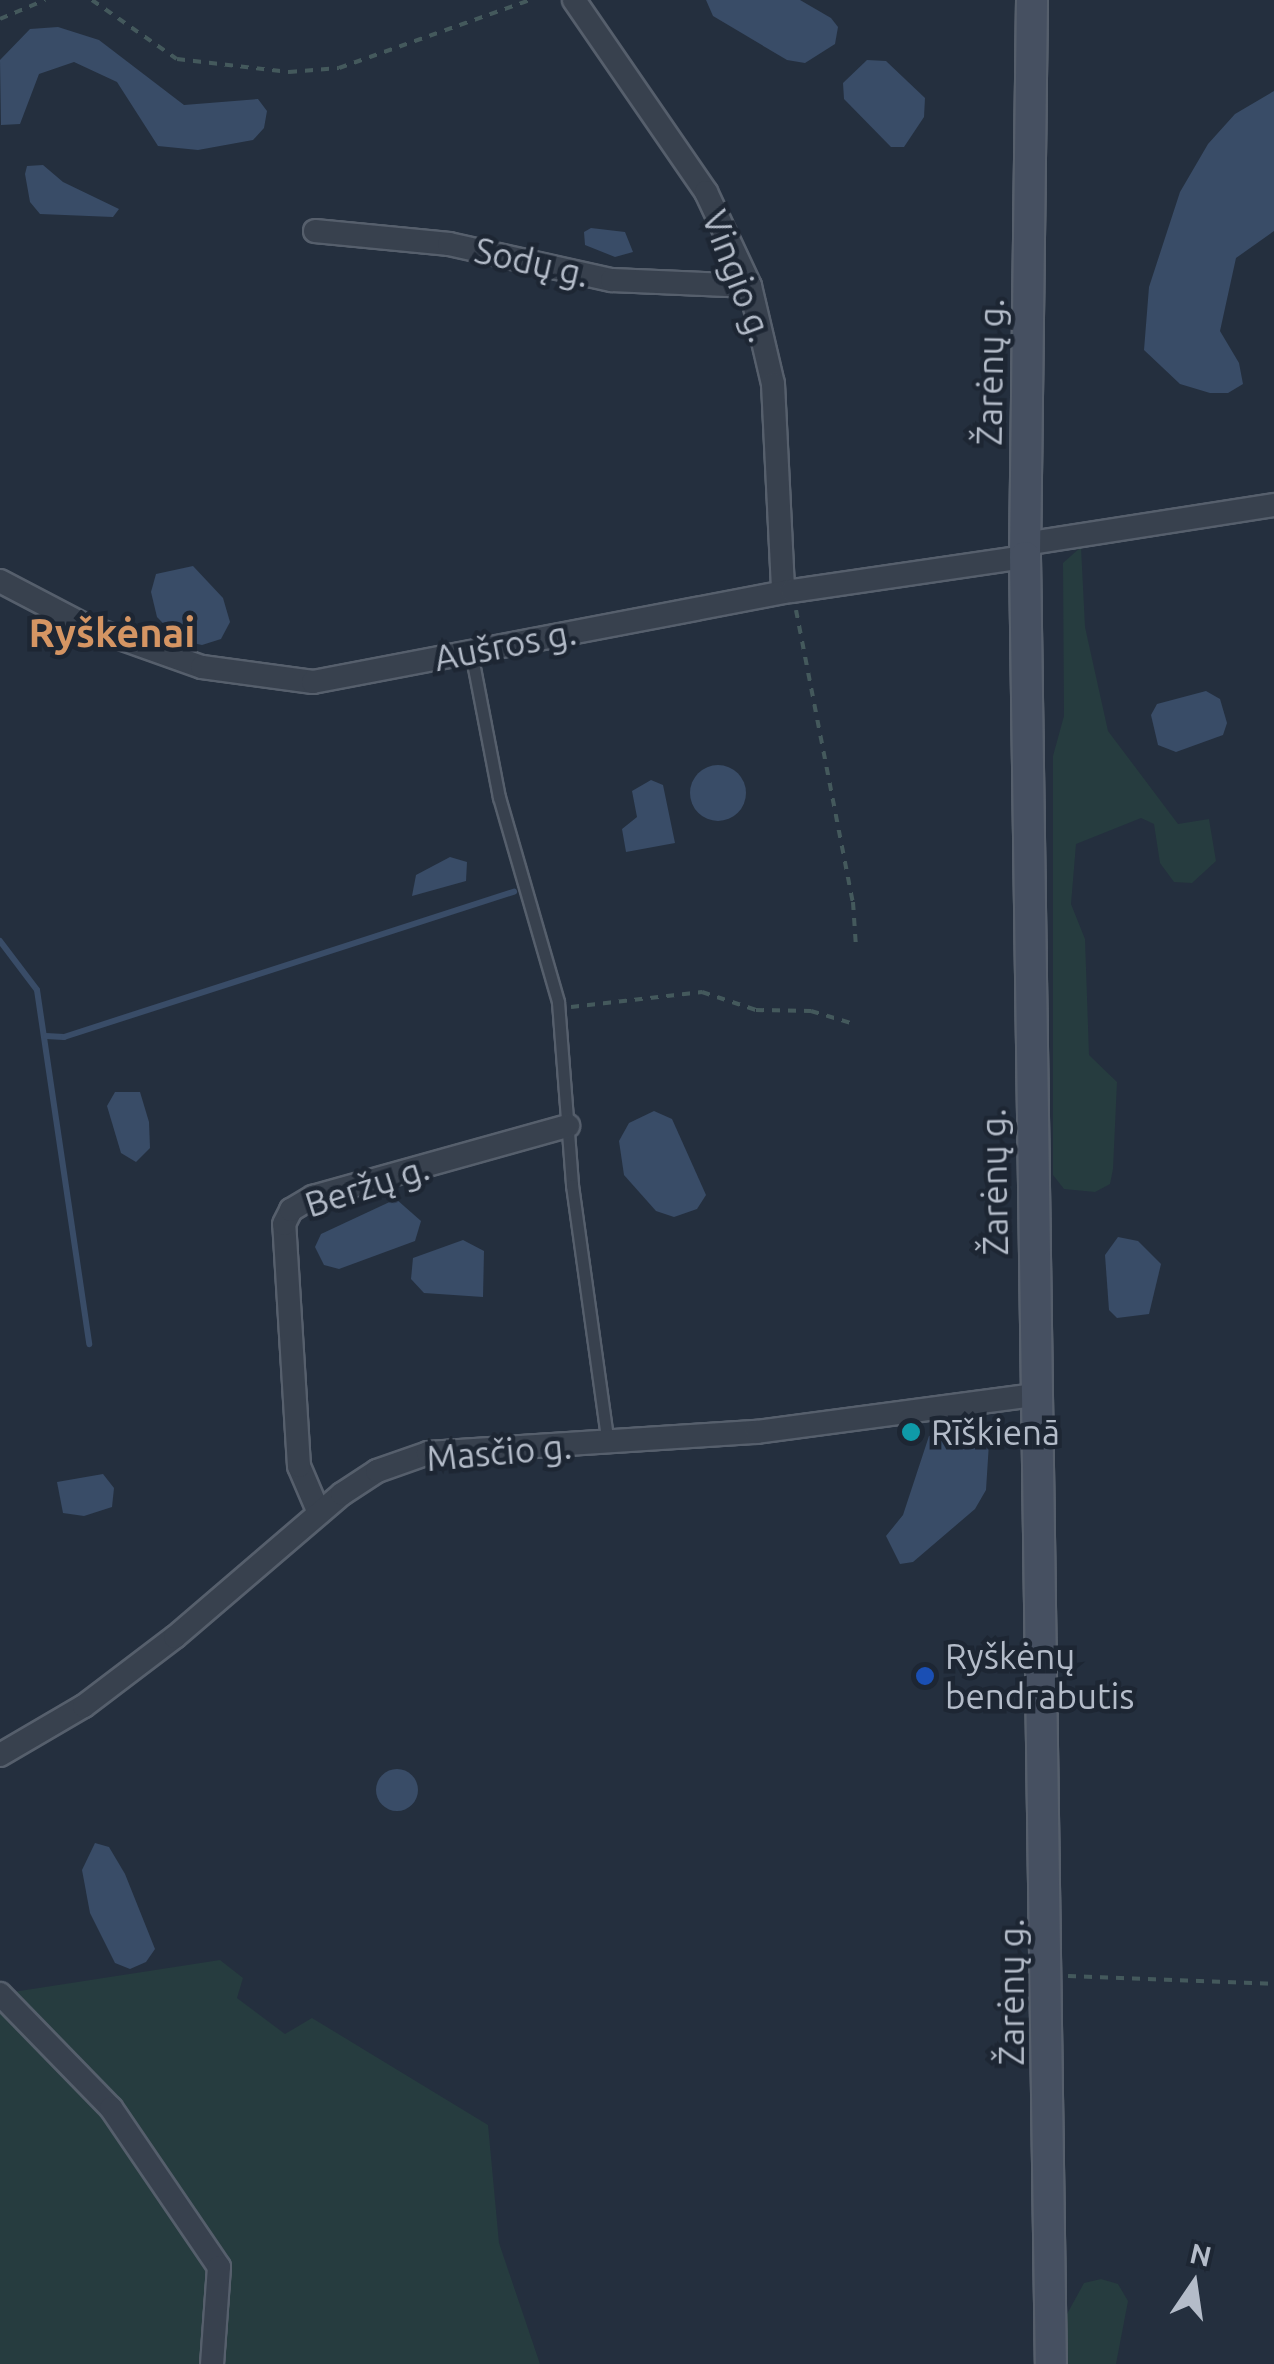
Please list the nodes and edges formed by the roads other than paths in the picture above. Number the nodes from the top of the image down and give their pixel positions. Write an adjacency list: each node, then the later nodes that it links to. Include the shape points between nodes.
1 (574, 0): 4 (street, Vingio g., via 706,192)
2 (1032, 0): 6 (main road, Žarėnų g.)
3 (315, 232): 4 (street, Sodų g., via 449,244 612,280)
4 (750, 286): 8 (street, Vingio g., via 774,384)
5 (1274, 505): 6 (street, Aušros g.)
6 (1025, 550): 8 (street, Aušros g.); 11 (main road, Žarėnų g.)
7 (0, 581): 9 (street, Aušros g., via 86,626 202,666 313,682)
8 (787, 592): 9 (street, Aušros g.)
9 (471, 652): 10 (lane, via 498,797 558,1009)
10 (568, 1126): 12 (lane); 13 (street, Beržų g., via 314,1197 291,1210 284,1224 299,1466)
11 (1034, 1395): 12 (street, Masčio g., via 886,1418); 17 (main road, Žarėnų g.)
12 (608, 1444): 13 (street, Masčio g., via 428,1453 377,1471)
13 (319, 1513): 14 (street, Masčio g., via 84,1706)
14 (0, 1755)
15 (0, 1994): 16 (street, via 111,2108 220,2267)
16 (212, 2364)
17 (1051, 2364)

